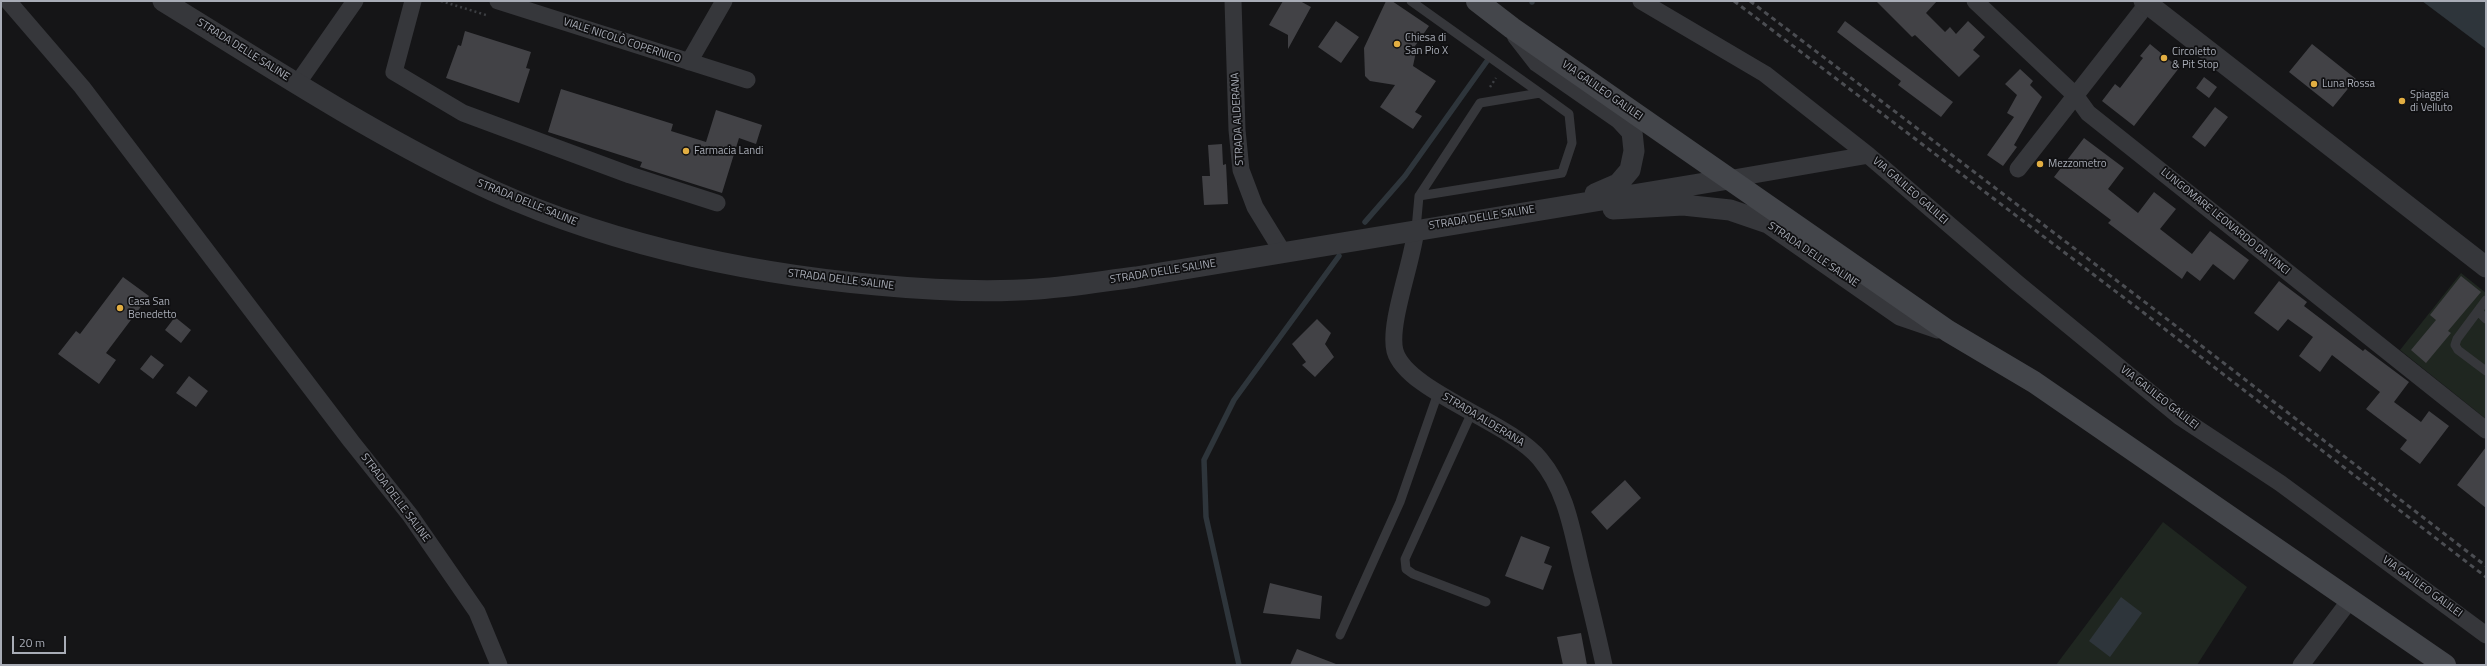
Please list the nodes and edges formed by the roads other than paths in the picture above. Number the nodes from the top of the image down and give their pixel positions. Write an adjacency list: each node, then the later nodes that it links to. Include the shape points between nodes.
1 (8, 1): 40 (street, STRADA DELLE SALINE, via 82,87 351,442 410,515 477,612)
2 (163, 1): 16 (street, STRADA DELLE SALINE)
3 (355, 1): 16 (street)
4 (413, 1): 23 (street, via 394,72 463,113 630,176)
5 (498, 1): 14 (street, VIALE NICOLÒ COPERNICO)
6 (724, 1): 14 (street)
7 (1233, 1): 26 (street, STRADA ALDERANA, via 1237,130 1241,170 1255,207)
8 (1411, 1): 17 (lane)
9 (1477, 1): 13 (main road, VIA GALILEO GALILEI)
10 (1641, 1): 19 (street, VIA GALILEO GALILEI, via 1765,74)
11 (1975, 1): 18 (street, LUNGOMARE LEONARDO DA VINCI)
12 (2145, 2): 18 (street); 27 (street)
13 (1512, 28): 21 (main road, VIA GALILEO GALILEI); 24 (street, STRADA DELLE SALINE, via 1538,62 1620,119 1632,132 1634,151 1630,170 1618,184)
14 (689, 62): 15 (street, VIALE NICOLÒ COPERNICO)
15 (747, 80)
16 (297, 84): 26 (street, STRADA DELLE SALINE, via 378,133 472,181 576,223 692,257 814,280 940,291 1038,290 1136,277)
17 (1540, 93): 22 (lane, via 1480,103); 22 (lane, via 1569,114 1572,143 1562,173)
18 (2074, 95): 20 (street); 35 (street, LUNGOMARE LEONARDO DA VINCI, via 2088,113)
19 (1868, 155): 21 (street, VIA GALILEO GALILEI); 39 (street, VIA GALILEO GALILEI, via 2017,283 2180,417 2280,483)
20 (2018, 169)
21 (1729, 179): 24 (street, STRADA DELLE SALINE); 31 (main road, VIA GALILEO GALILEI)
22 (1419, 196): 25 (lane)
23 (717, 203)
24 (1574, 203): 25 (street, STRADA DELLE SALINE); 31 (street, STRADA DELLE SALINE, via 1614,209 1683,205 1730,210 1755,218 1774,227 1900,315)
25 (1416, 229): 26 (street, STRADA DELLE SALINE); 33 (street, STRADA ALDERANA, via 1415,245 1395,325 1395,350 1401,364)
26 (1282, 252)
27 (2486, 267)
28 (2486, 300): 29 (lane)
29 (2478, 311): 30 (lane); 32 (lane, via 2455,345)
30 (2486, 319)
31 (1948, 331): 36 (main road, VIA GALILEO GALILEI, via 2034,382)
32 (2486, 371)
33 (1438, 393): 34 (street, STRADA ALDERANA); 38 (lane, via 1400,502)
34 (1472, 412): 37 (lane, via 1405,559 1406,569 1413,574); 41 (street, STRADA ALDERANA, via 1516,437 1528,447 1544,464 1557,484 1568,514)
35 (2486, 430)
36 (2350, 600): 42 (street); 43 (main road, VIA GALILEO GALILEI)
37 (1486, 602)
38 (1340, 635)
39 (2486, 635)
40 (499, 665)
41 (1604, 665)
42 (2301, 665)
43 (2445, 665)

